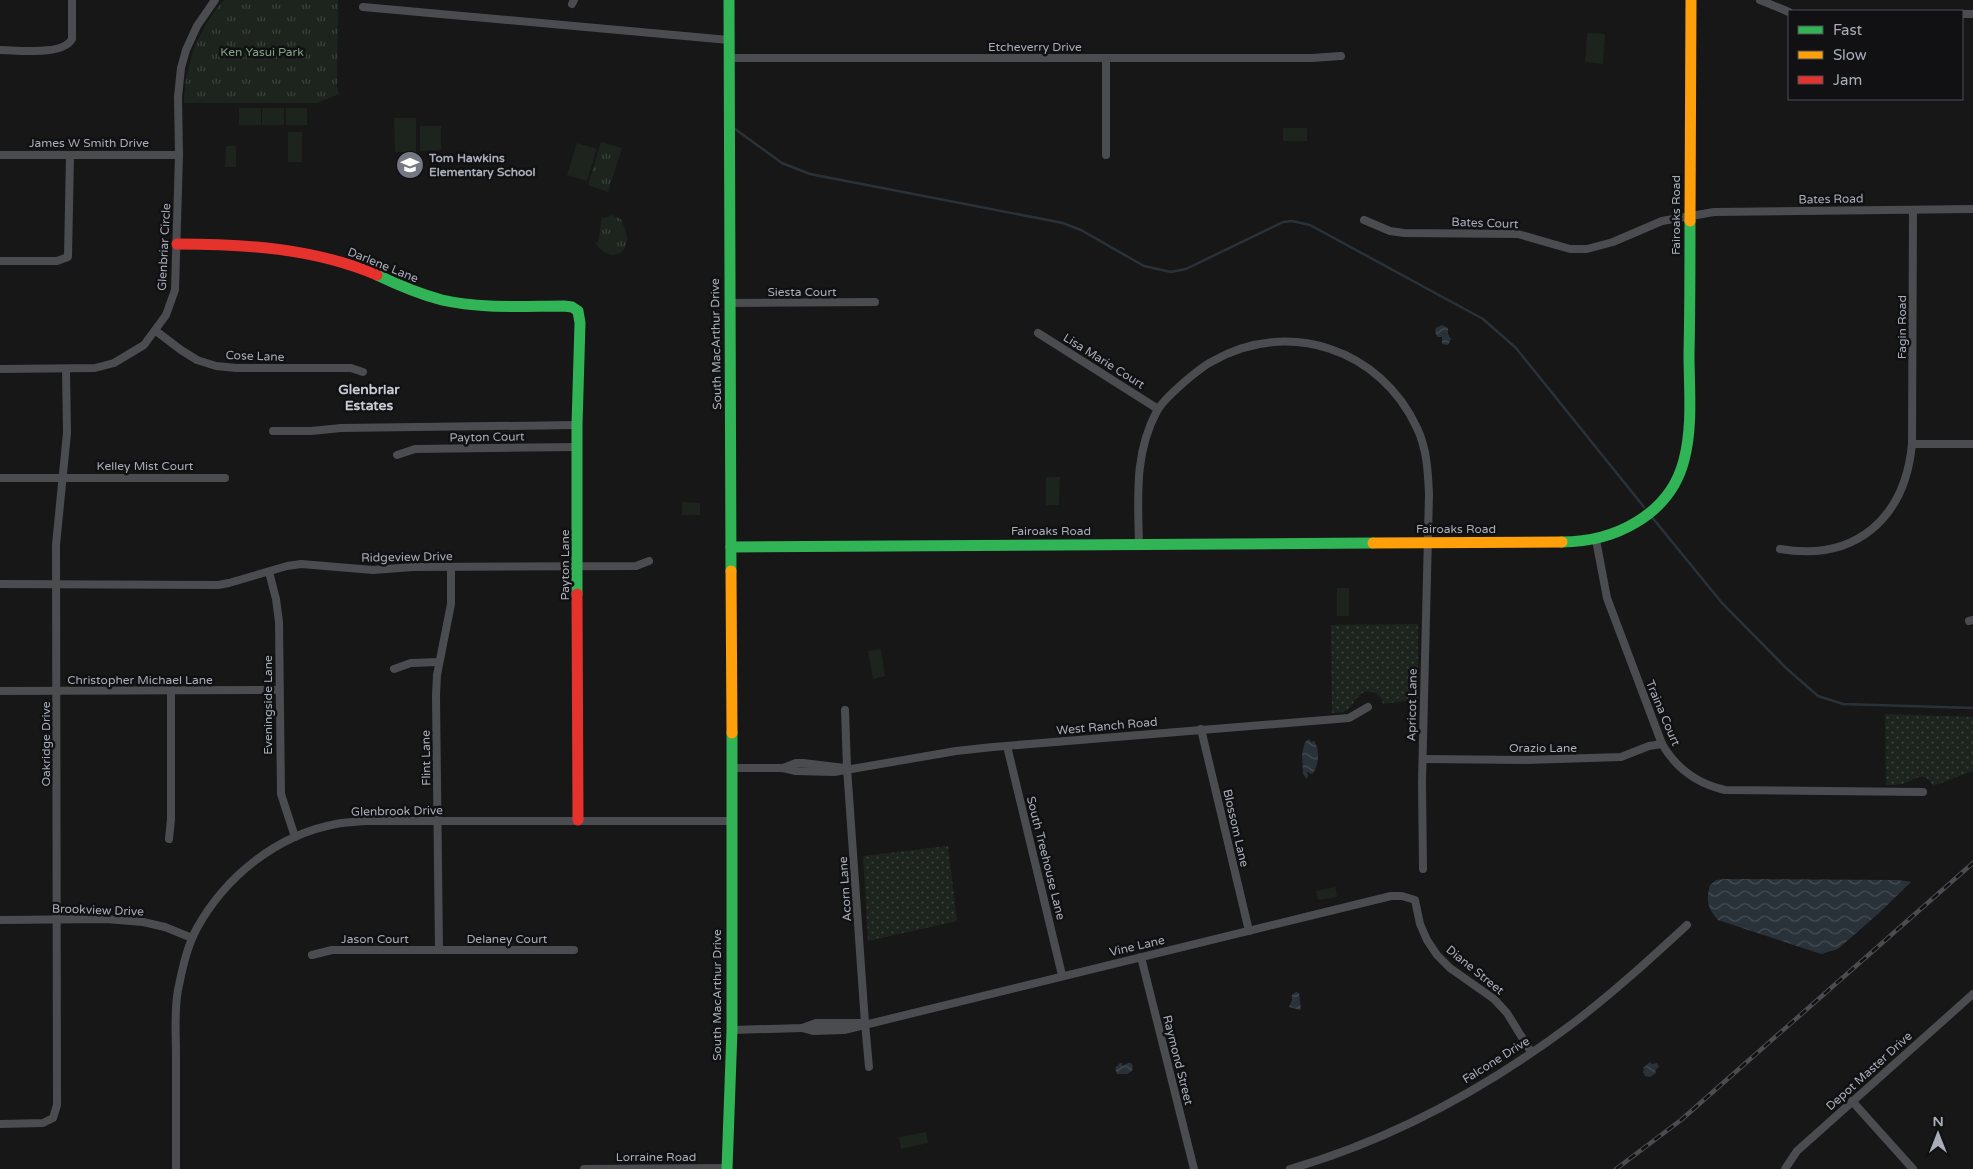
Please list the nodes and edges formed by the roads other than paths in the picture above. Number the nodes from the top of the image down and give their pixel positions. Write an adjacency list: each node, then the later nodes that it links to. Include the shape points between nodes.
1 (72, 0): 9 (street, via 72,39 66,47 57,50)
2 (214, 0): 15 (street, Glenbriar Circle, via 197,26 181,68)
3 (729, 0): 8 (street, South MacArthur Drive)
4 (1691, 0): 19 (street, Fairoaks Road)
5 (1760, 0): 7 (street)
6 (363, 7): 8 (street)
7 (1788, 12)
8 (729, 40): 11 (street, South MacArthur Drive)
9 (0, 50)
10 (1340, 56): 12 (street, Etcheverry Drive)
11 (730, 58): 12 (street, Etcheverry Drive); 24 (street, South MacArthur Drive)
12 (1106, 58): 16 (street)
13 (0, 154): 14 (street, James W Smith Drive)
14 (70, 155): 15 (street, James W Smith Drive); 22 (street, via 68,257 56,261)
15 (179, 155): 21 (street, Glenbriar Circle)
16 (1106, 155)
17 (1973, 209): 18 (street, Bates Road)
18 (1913, 210): 19 (street, Bates Road); 34 (street, Fagin Road)
19 (1690, 215): 20 (street, Bates Court, via 1662,220 1613,242 1587,249 1570,249 1518,234 1404,233); 41 (street, Fairoaks Road, via 1689,425 1683,466 1674,486 1655,508 1620,533)
20 (1364, 220)
21 (178, 244): 25 (street, Darlene Lane, via 240,244 293,250 354,266 408,290 443,300 477,305 564,306); 26 (street, Glenbriar Circle, via 175,290)
22 (0, 261)
23 (875, 302): 24 (street, Siesta Court)
24 (729, 303): 44 (street, South MacArthur Drive)
25 (578, 311): 32 (street, Payton Lane)
26 (156, 331): 29 (street, Glenbriar Circle, via 144,345 114,363 95,368); 30 (street, Cose Lane, via 197,360 216,366 351,368)
27 (1038, 333): 31 (street, Lisa Marie Court)
28 (0, 368): 29 (street, Glenbriar Circle)
29 (66, 369): 39 (street, Oakridge Drive)
30 (363, 372)
31 (1158, 409): 42 (street, Apricot Lane, via 1205,365 1245,346 1293,341 1321,346 1355,360 1390,386 1417,428 1428,466); 43 (street, via 1144,444 1139,470)
32 (577, 425): 33 (street); 36 (street, Payton Lane)
33 (273, 431)
34 (1912, 444): 35 (street); 45 (street, Fagin Road, via 1911,462 1902,492 1889,512 1861,537 1827,551)
35 (1973, 444)
36 (578, 447): 37 (street, Payton Court, via 415,449); 47 (street, Payton Lane)
37 (397, 455)
38 (0, 478): 39 (street, Kelley Mist Court)
39 (64, 478): 40 (street, Kelley Mist Court); 51 (street, Oakridge Drive, via 56,545)
40 (225, 478)
41 (1596, 540): 42 (street, Fairoaks Road); 61 (street, Traina Court, via 1607,598)
42 (1427, 542): 43 (street, Fairoaks Road); 63 (street, Apricot Lane)
43 (1138, 544): 44 (street, Fairoaks Road)
44 (731, 547): 64 (street, South MacArthur Drive)
45 (1780, 549)
46 (649, 561): 47 (street, Ridgeview Drive, via 636,566)
47 (579, 566): 48 (street, Ridgeview Drive); 68 (street, Payton Lane)
48 (451, 567): 49 (street, Ridgeview Drive, via 373,570 301,564); 52 (street, Flint Lane, via 451,604)
49 (269, 572): 51 (street, Ridgeview Drive, via 218,585); 55 (street, Eveningside Lane, via 279,622)
50 (0, 584): 51 (street, Ridgeview Drive)
51 (57, 584): 56 (street, Oakridge Drive)
52 (439, 662): 53 (street, via 410,663); 67 (street, Flint Lane, via 436,696)
53 (394, 669)
54 (0, 690): 56 (street, Christopher Michael Lane)
55 (279, 690): 57 (street, Christopher Michael Lane); 70 (street, Eveningside Lane, via 281,794)
56 (57, 691): 57 (street, Christopher Michael Lane); 75 (street, Oakridge Drive)
57 (171, 691): 71 (street)
58 (1368, 707): 60 (street, West Ranch Road, via 1349,718)
59 (845, 710): 65 (street, Acorn Lane)
60 (1201, 730): 62 (street, West Ranch Road); 77 (street, Blossom Lane)
61 (1662, 744): 63 (street, Orazio Lane, via 1621,757); 66 (street, Traina Court, via 1690,775 1706,785 1725,790)
62 (1007, 746): 65 (street, West Ranch Road); 83 (street, South Treehouse Lane)
63 (1423, 759): 72 (street, Apricot Lane)
64 (732, 768): 65 (street, West Ranch Road, via 796,771 814,768 834,772); 69 (street)
65 (847, 768): 85 (street, Acorn Lane)
66 (1923, 792)
67 (439, 820): 68 (street, Glenbrook Drive); 70 (street, Glenbrook Drive, via 336,824); 79 (street, Flint Lane)
68 (578, 820): 69 (street, Glenbrook Drive)
69 (732, 821): 86 (street, South MacArthur Drive)
70 (295, 837): 78 (street, Glenbrook Drive, via 268,850 228,885)
71 (169, 839)
72 (1423, 869)
73 (1414, 900): 77 (street, Vine Lane, via 1391,896); 87 (street, Diane Street, via 1420,924 1437,955 1494,999 1507,1013)
74 (0, 920): 75 (street, Brookview Drive)
75 (57, 920): 78 (street, Brookview Drive, via 143,922); 90 (street, Oakridge Drive, via 57,1105 53,1118 43,1124)
76 (1687, 926): 87 (street, Falcone Drive, via 1609,995)
77 (1249, 931): 82 (street, Vine Lane)
78 (192, 938): 91 (street, Glenbrook Drive, via 178,992)
79 (439, 950): 80 (street, Delaney Court); 81 (street, Jason Court, via 332,950)
80 (574, 950)
81 (312, 954)
82 (1142, 957): 83 (street, Vine Lane); 94 (street, Raymond Street)
83 (1062, 976): 85 (street, Vine Lane)
84 (1972, 996): 89 (street, Depot Master Drive)
85 (865, 1023): 86 (street, Vine Lane, via 816,1022 802,1028); 88 (street, Acorn Lane)
86 (732, 1030): 93 (street, South MacArthur Drive)
87 (1531, 1052): 95 (street, Falcone Drive, via 1516,1064 1417,1120)
88 (870, 1067)
89 (1852, 1102): 96 (street, Depot Master Drive, via 1797,1150); 97 (street)
90 (0, 1124)
91 (176, 1169)
92 (584, 1169): 93 (street, Lorraine Road)
93 (727, 1169)
94 (1194, 1169)
95 (1290, 1169)
96 (1785, 1169)
97 (1912, 1169)

